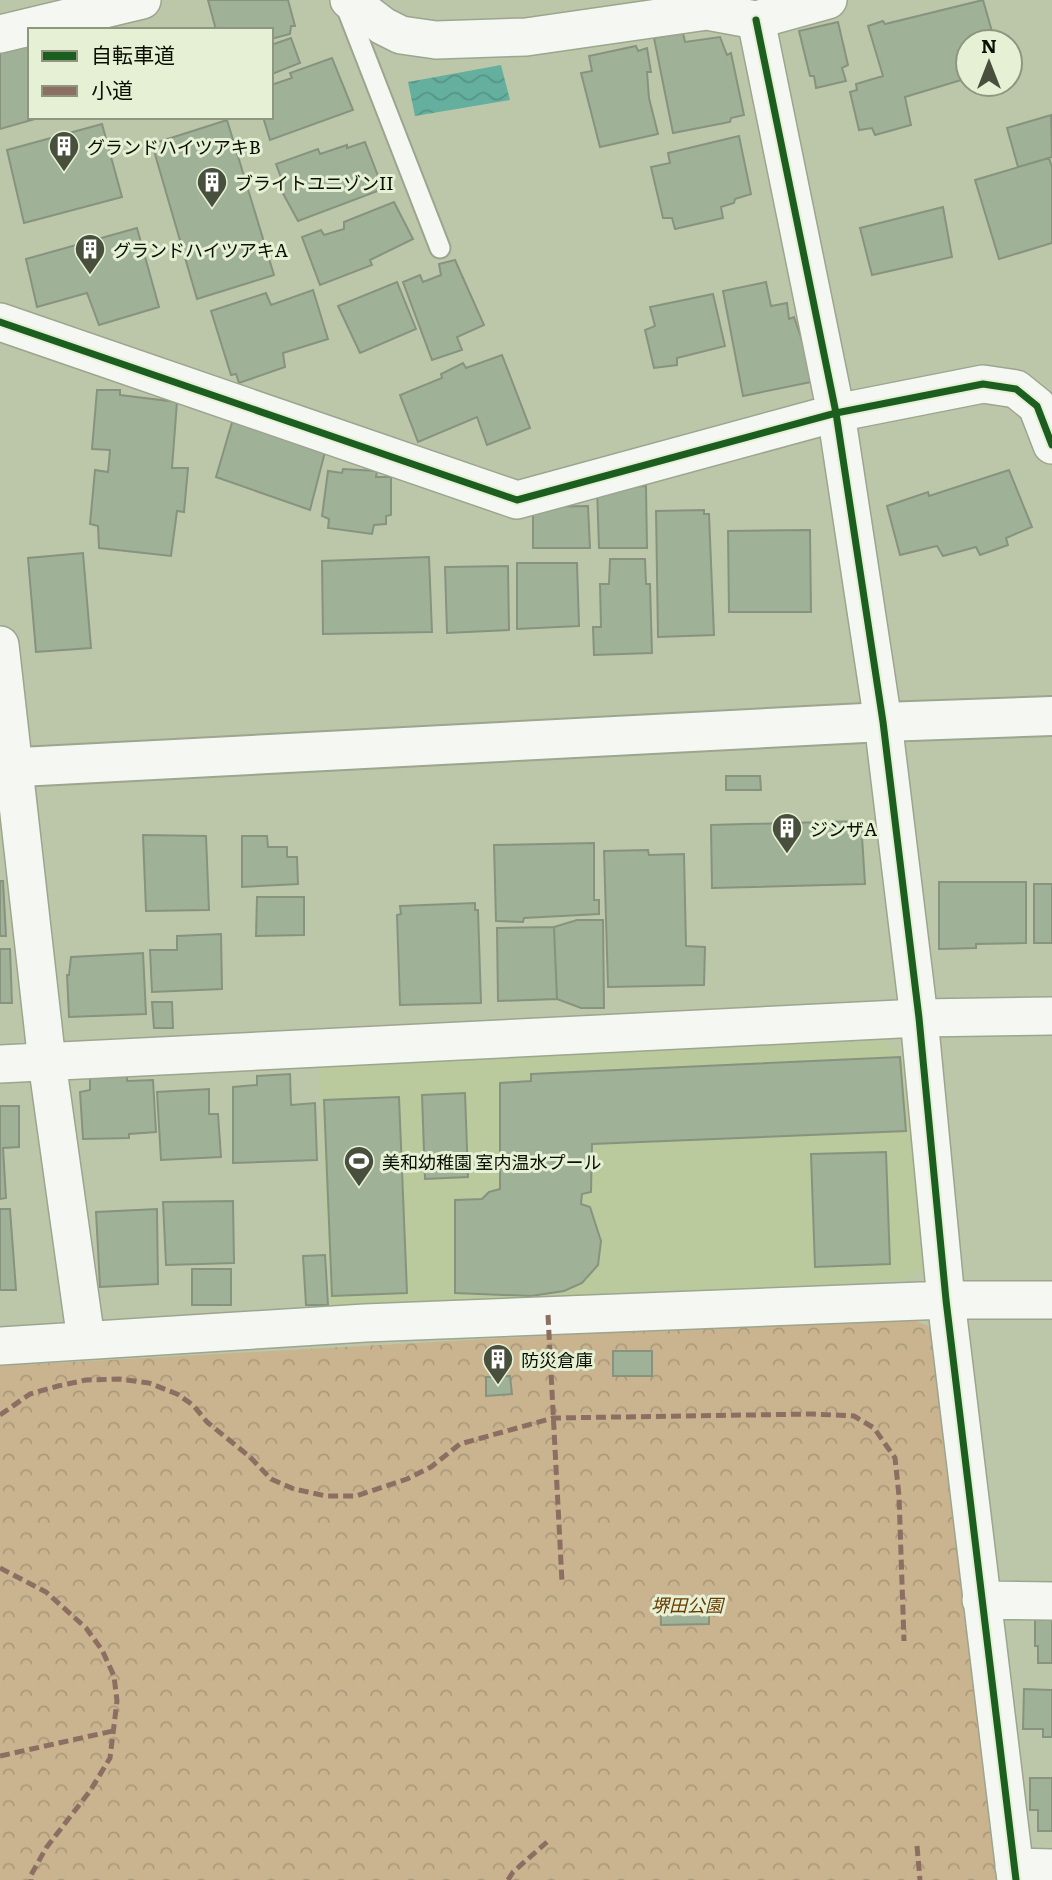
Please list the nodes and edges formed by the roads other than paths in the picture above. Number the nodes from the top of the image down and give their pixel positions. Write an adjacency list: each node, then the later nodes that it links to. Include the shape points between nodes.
1 (142, 0): 6 (street)
2 (344, 0): 7 (lane)
3 (349, 0): 5 (street, via 401,35 436,40 526,37 707,11)
4 (828, 0): 5 (street)
5 (756, 20): 9 (street)
6 (0, 34)
7 (440, 248)
8 (0, 322): 9 (street, via 517,500)
9 (836, 413): 10 (street, via 983,384 1016,389 1037,406); 13 (street)
10 (1052, 444)
11 (0, 645): 14 (street)
12 (1052, 716): 13 (street)
13 (883, 722): 14 (street); 16 (street)
14 (6, 767): 17 (street)
15 (1052, 1016): 16 (street)
16 (919, 1018): 17 (street); 19 (street)
17 (47, 1062): 18 (street); 21 (street)
18 (0, 1064)
19 (946, 1300): 20 (street); 21 (street, via 365,1322); 23 (street)
20 (1052, 1300)
21 (86, 1340): 22 (street)
22 (0, 1346)
23 (981, 1600): 24 (street); 26 (street)
24 (1052, 1601)
25 (1052, 1868): 26 (street)
26 (1015, 1874)

